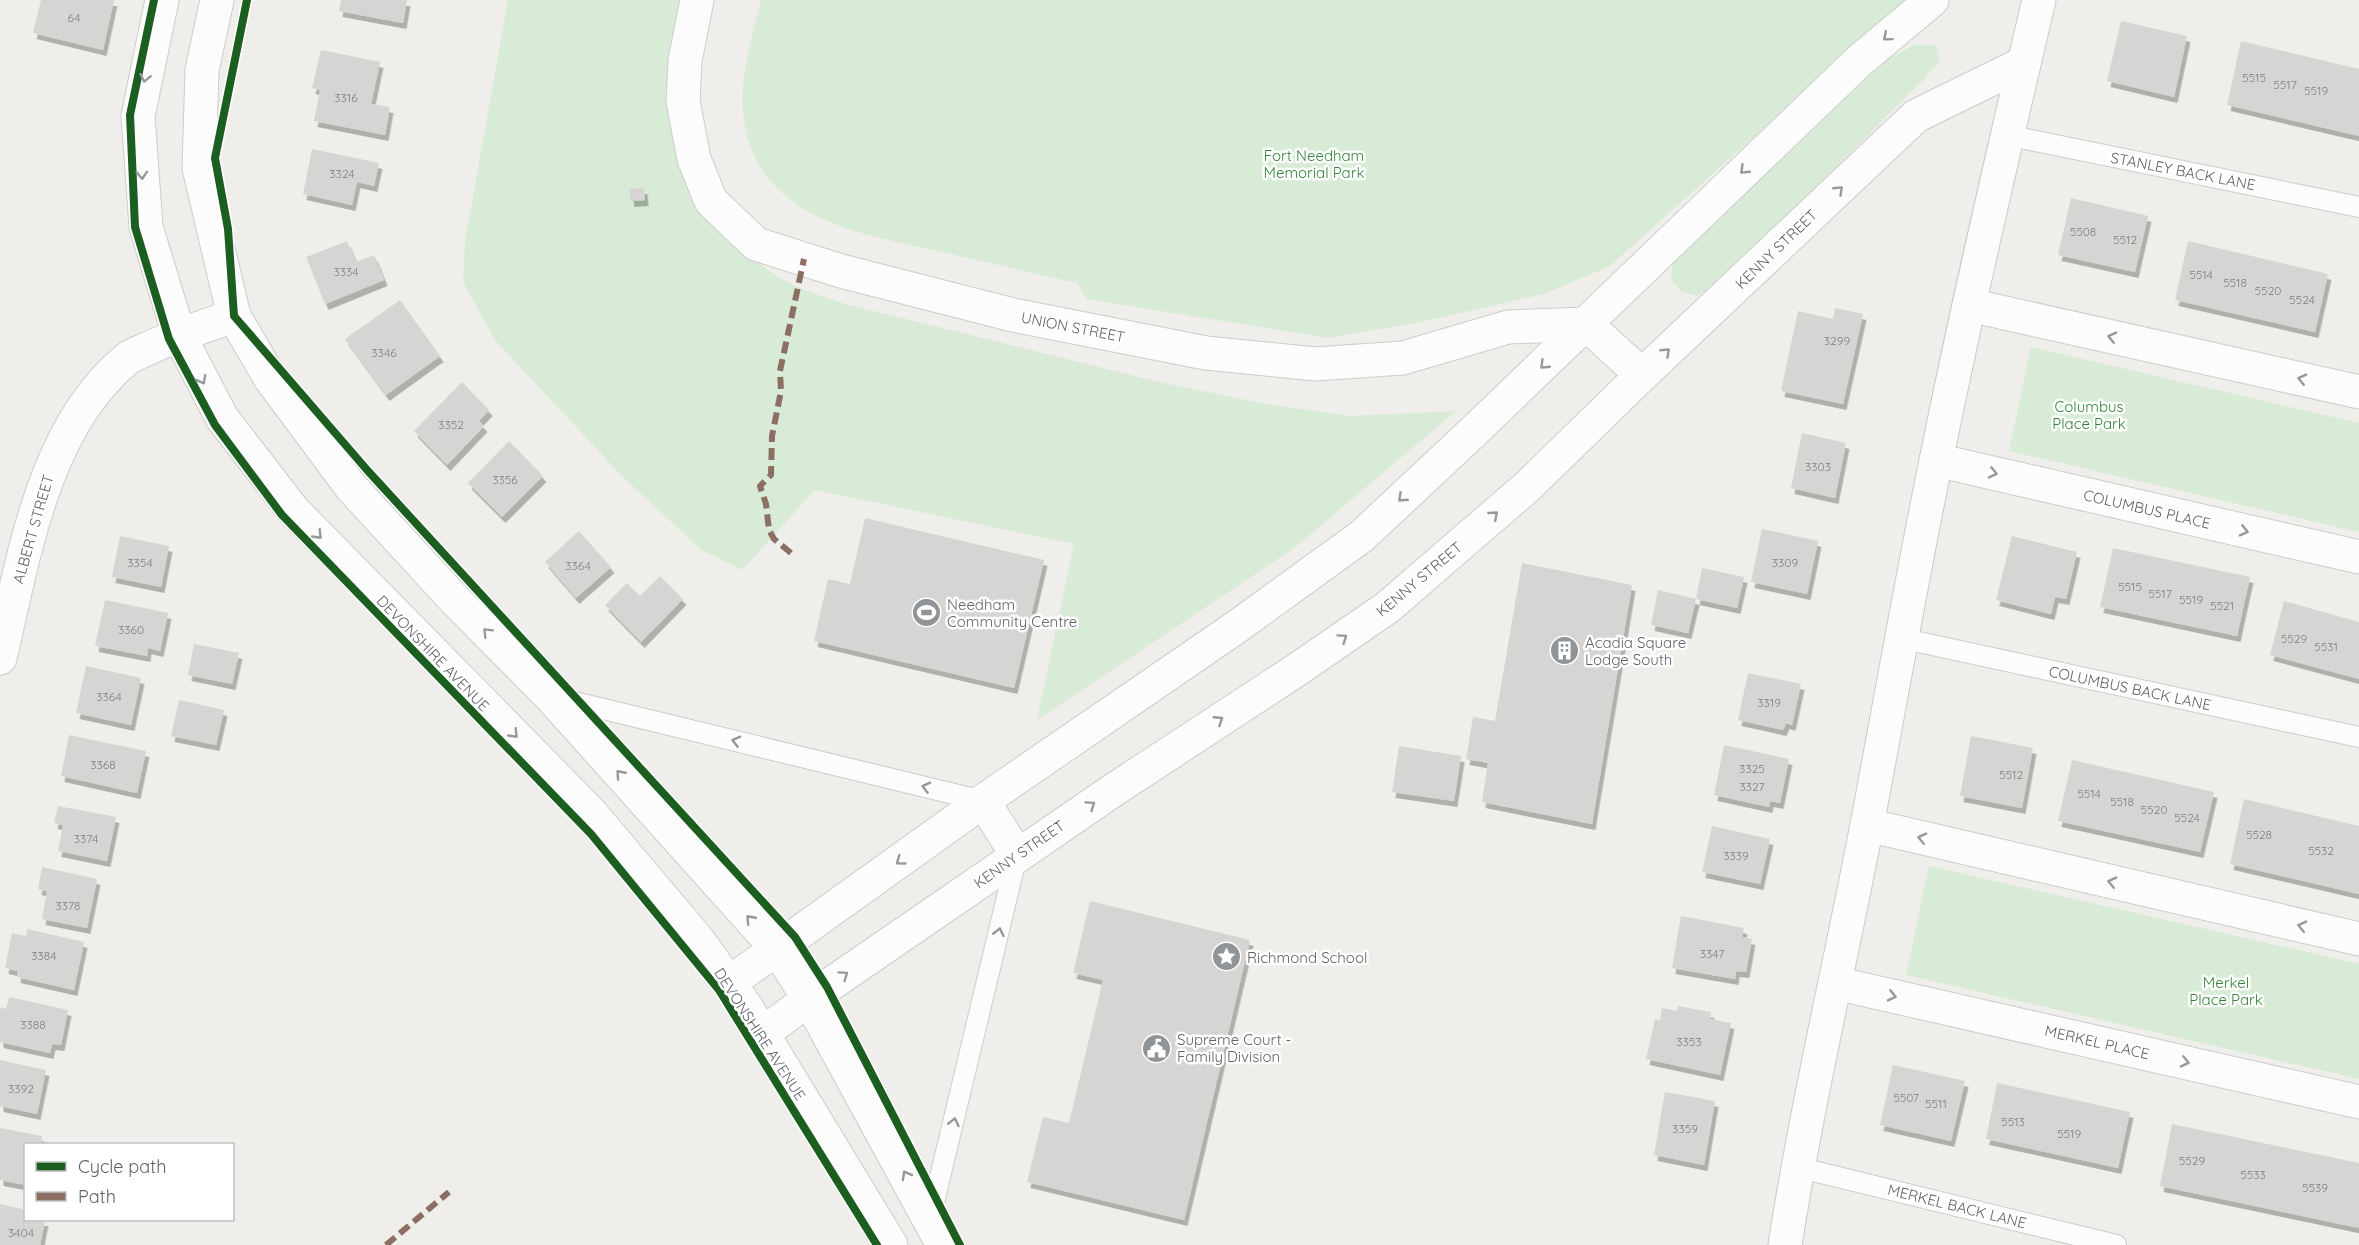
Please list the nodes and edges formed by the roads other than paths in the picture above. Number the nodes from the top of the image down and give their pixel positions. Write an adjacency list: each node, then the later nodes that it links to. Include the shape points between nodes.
1 (162, 0): 12 (street, DEVONSHIRE AVENUE, one-way to 12, via 138,116 146,227)
2 (217, 0): 10 (street, via 202,70 199,168)
3 (697, 0): 11 (street, UNION STREET, via 685,61 683,101 693,159 711,201 756,244 841,271 1013,315 1206,353 1315,364 1403,358 1509,327)
4 (1932, 0): 11 (street, one-way to 11, via 1859,61)
5 (2039, 0): 6 (street)
6 (2024, 63): 7 (street); 13 (street, KENNY STREET, one-way to 6, via 1916,116)
7 (2006, 135): 8 (lane, STANLEY BACK LANE); 9 (street)
8 (2359, 207)
9 (1969, 305): 14 (street, one-way to 9); 15 (street)
10 (234, 316): 12 (street, ALBERT STREET); 19 (street, one-way to 10, via 351,487 270,378)
11 (1586, 324): 13 (street); 21 (street, one-way to 21, via 1362,536)
12 (179, 335): 18 (street, ALBERT STREET, via 130,357 92,395 52,464 30,529); 27 (street, DEVONSHIRE AVENUE, one-way to 27, via 222,418 293,510 590,812 698,940)
13 (1642, 375): 23 (street, KENNY STREET, one-way to 13, via 1388,607 1528,486)
14 (2359, 392)
15 (1936, 460): 16 (street, COLUMBUS PLACE, one-way to 16); 17 (street)
16 (2359, 557)
17 (1900, 638): 20 (lane, COLUMBUS BACK LANE); 22 (street)
18 (0, 658)
19 (550, 697): 21 (lane, one-way to 19); 25 (street, one-way to 19)
20 (2359, 737)
21 (983, 801): 23 (street); 25 (street, one-way to 25)
22 (1867, 825): 24 (street, one-way to 22); 26 (street)
23 (1017, 855): 28 (street, KENNY STREET, one-way to 23); 32 (lane, one-way to 23)
24 (2359, 939)
25 (778, 950): 27 (street); 28 (street)
26 (1835, 983): 30 (street, MERKEL PLACE, one-way to 30); 31 (street)
27 (729, 984): 29 (street, DEVONSHIRE AVENUE)
28 (809, 999): 29 (street, KENNY STREET); 32 (street, one-way to 28)
29 (762, 1034): 33 (street, DEVONSHIRE AVENUE)
30 (2359, 1102)
31 (1797, 1167): 34 (street); 35 (lane, MERKEL BACK LANE)
32 (936, 1232)
33 (891, 1245)
34 (1785, 1245)
35 (2116, 1245)

